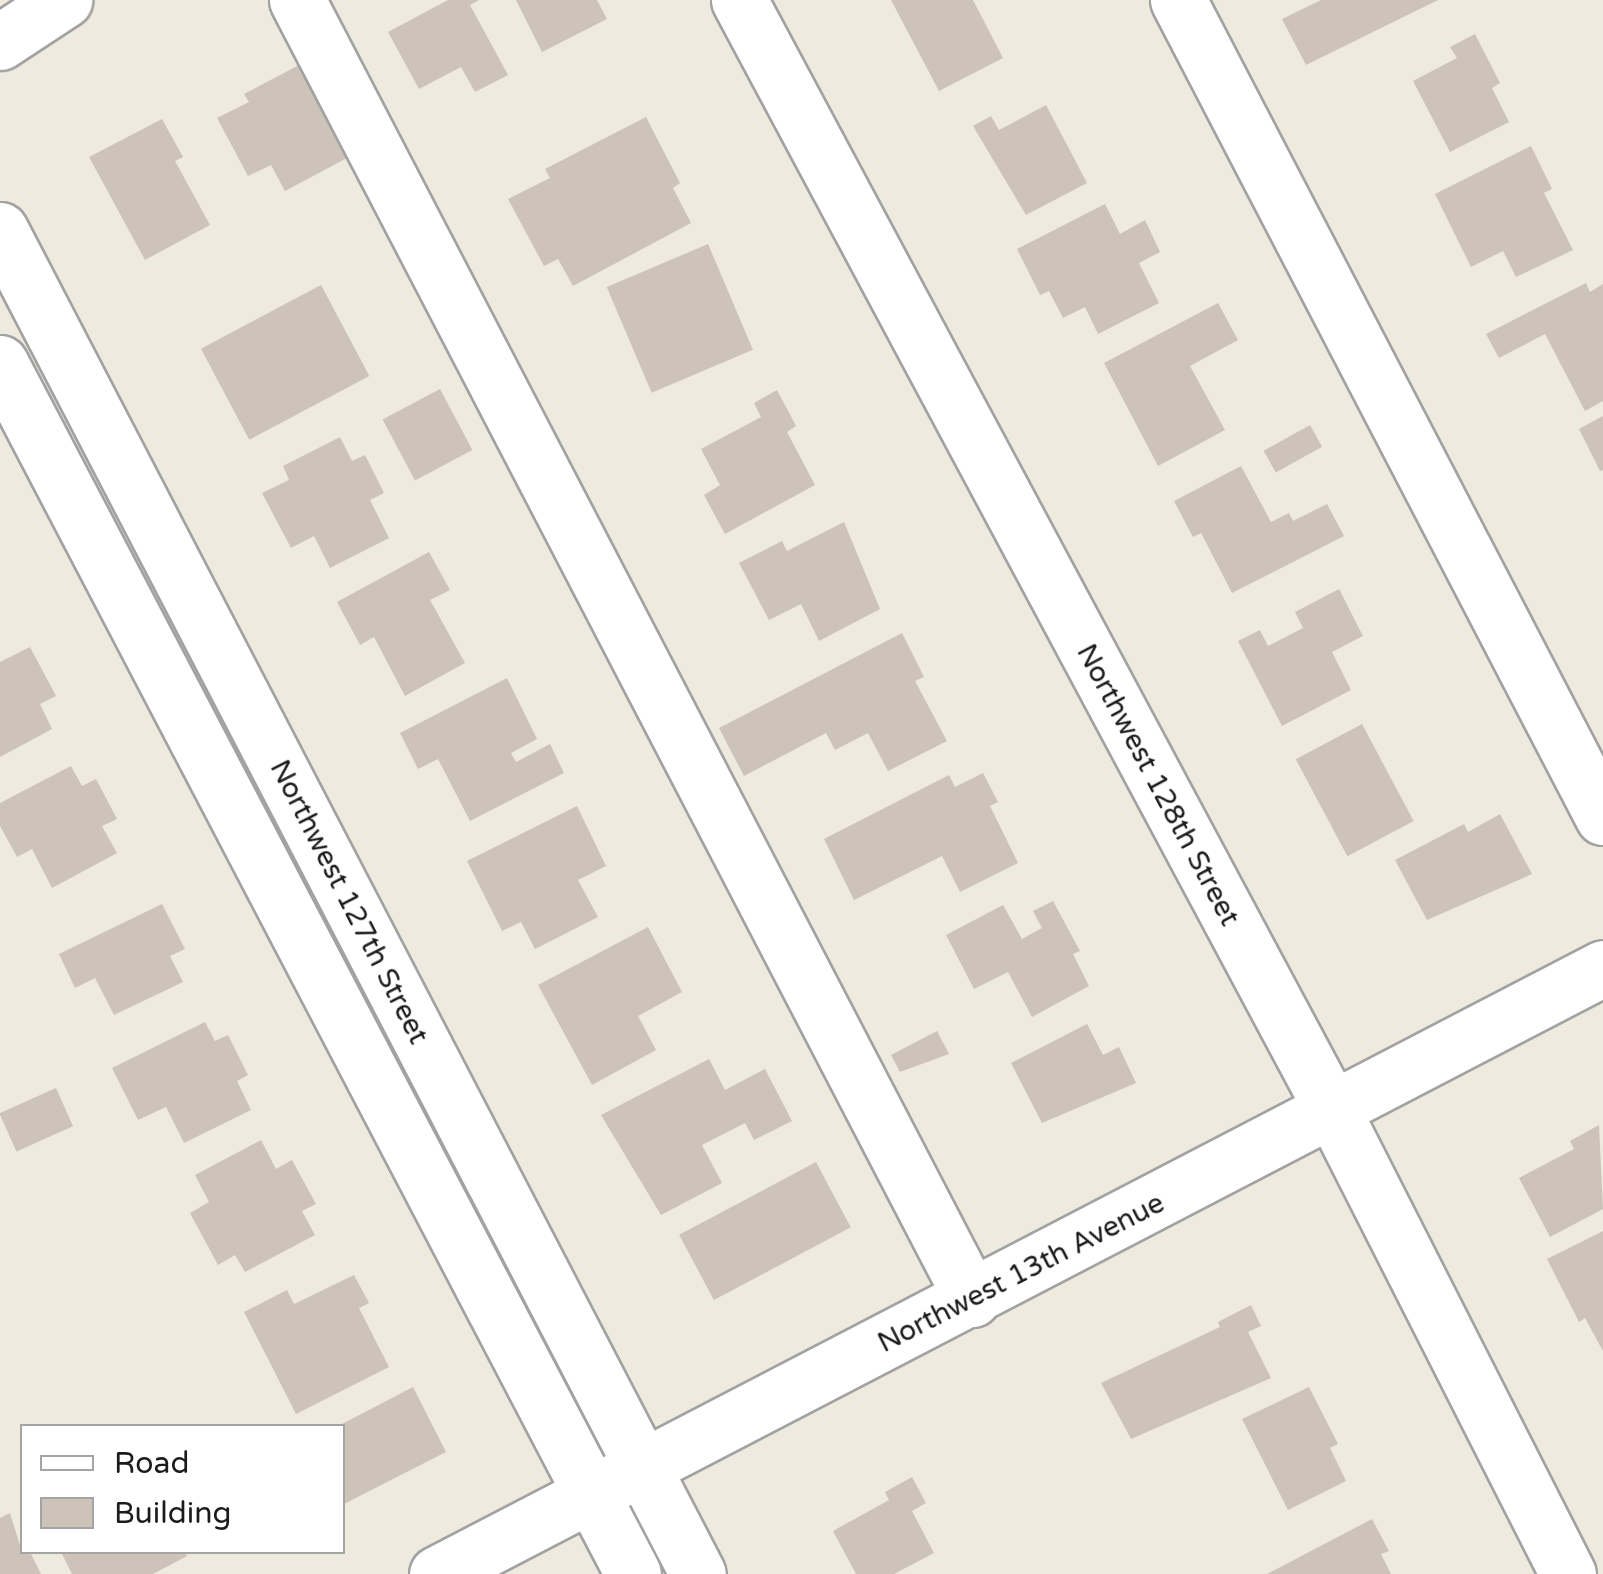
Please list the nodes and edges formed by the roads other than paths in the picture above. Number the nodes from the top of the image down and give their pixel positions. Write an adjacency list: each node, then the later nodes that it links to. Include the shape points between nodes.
1 (64, 0): 5 (street)
2 (297, 0): 11 (street)
3 (740, 0): 10 (street, Northwest 128th Street)
4 (1178, 0): 8 (street)
5 (0, 42)
6 (0, 230): 12 (street, Northwest 127th Street)
7 (0, 364): 13 (street, Northwest 127th Street)
8 (1603, 817)
9 (1603, 968): 10 (street, Northwest 13th Avenue)
10 (1334, 1113): 11 (street, Northwest 13th Avenue); 17 (street, Northwest 128th Street)
11 (972, 1299): 12 (street, Northwest 13th Avenue)
12 (642, 1468): 13 (street, Northwest 13th Avenue); 16 (street, Northwest 127th Street)
13 (591, 1494): 14 (street, Northwest 13th Avenue); 15 (street, Northwest 127th Street)
14 (437, 1574)
15 (633, 1574)
16 (698, 1574)
17 (1568, 1574)

